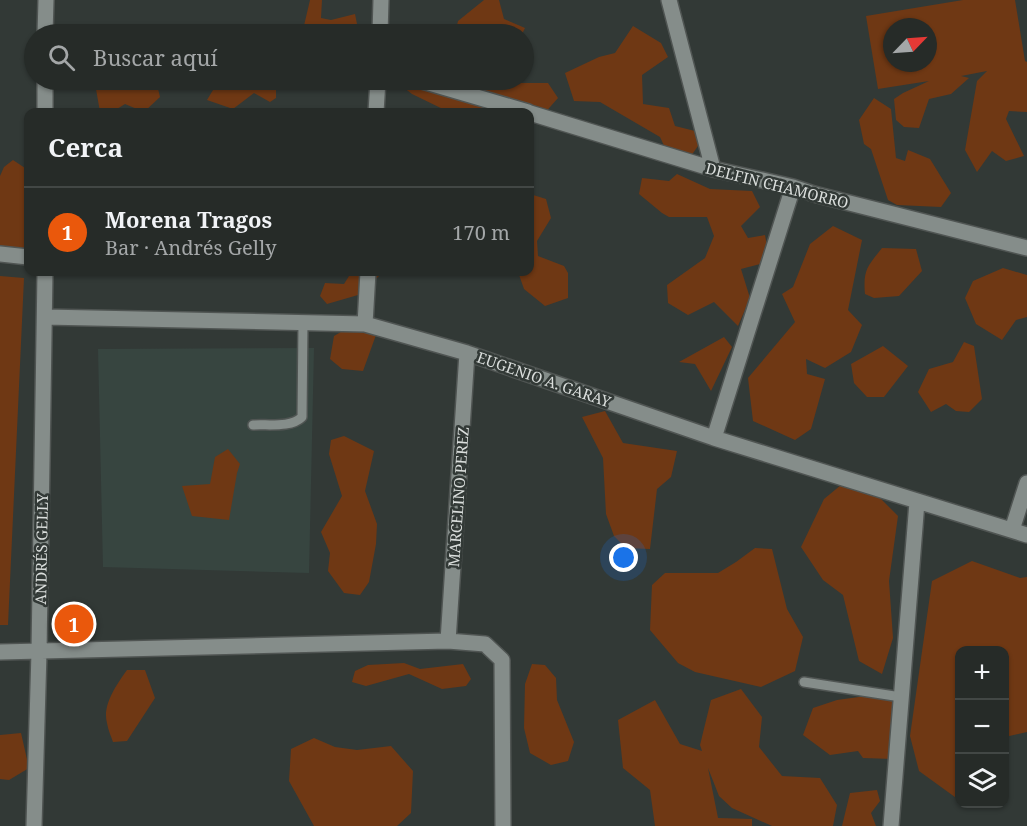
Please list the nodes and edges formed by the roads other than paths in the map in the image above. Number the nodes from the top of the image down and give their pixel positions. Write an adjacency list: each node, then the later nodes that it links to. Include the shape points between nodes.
1 (46, 0): 4 (street)
2 (381, 0): 5 (street)
3 (669, 0): 13 (street)
4 (45, 24)
5 (380, 24)
6 (45, 90): 9 (street)
7 (377, 90): 10 (street)
8 (452, 90): 11 (street, DELFIN CHAMORRO)
9 (45, 108)
10 (376, 108)
11 (512, 108)
12 (534, 115): 13 (street, DELFIN CHAMORRO)
13 (713, 169): 14 (street, DELFIN CHAMORRO)
14 (793, 188): 15 (street, DELFIN CHAMORRO); 25 (street)
15 (1027, 248)
16 (0, 254): 17 (street)
17 (24, 257)
18 (45, 276): 20 (street, ANDRÉS GELLY)
19 (368, 276): 22 (street)
20 (45, 316): 21 (street, EUGENIO A. GARAY); 32 (street, ANDRÉS GELLY)
21 (303, 323): 22 (street, EUGENIO A. GARAY); 24 (lane, via 302,417 287,424)
22 (365, 324): 23 (street, EUGENIO A. GARAY)
23 (467, 353): 25 (street, EUGENIO A. GARAY); 30 (street, MARCELINO PEREZ)
24 (253, 425)
25 (714, 438): 27 (street, EUGENIO A. GARAY)
26 (1027, 483): 28 (street)
27 (917, 502): 28 (street, EUGENIO A. GARAY); 34 (street)
28 (1012, 531): 29 (street, EUGENIO A. GARAY)
29 (1027, 535)
30 (448, 640): 32 (street); 36 (street, via 484,644 502,660)
31 (0, 652): 32 (street)
32 (39, 652): 35 (street, ANDRÉS GELLY)
33 (804, 682): 34 (lane)
34 (901, 697): 37 (street)
35 (34, 826)
36 (503, 826)
37 (891, 826)

